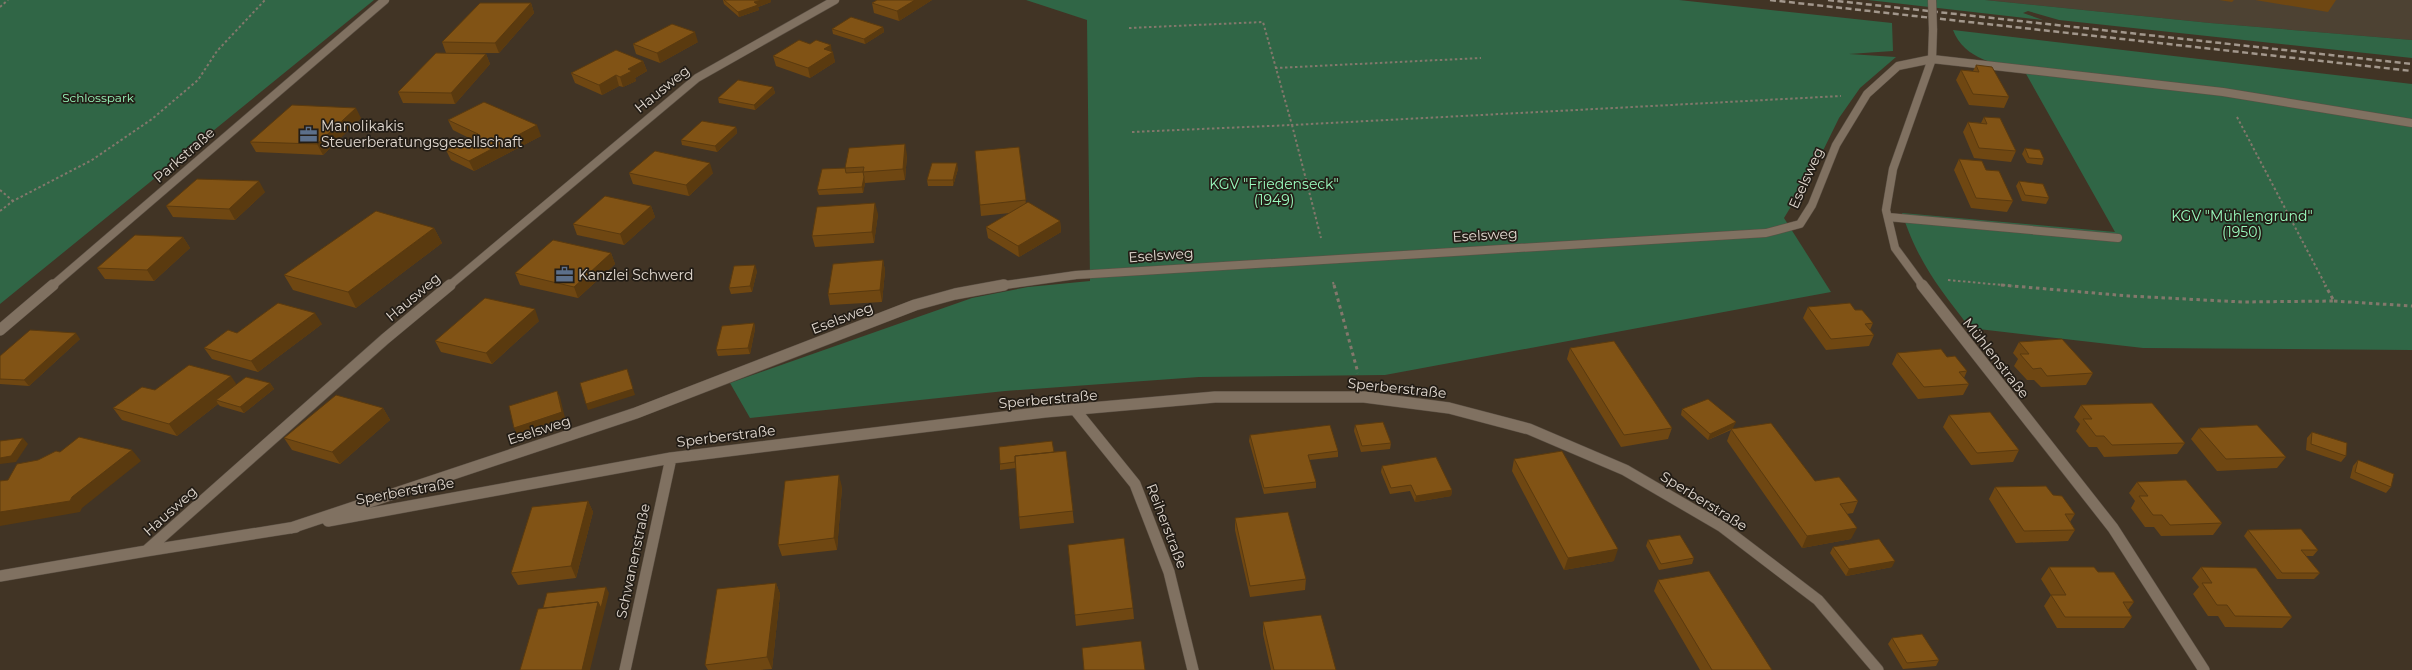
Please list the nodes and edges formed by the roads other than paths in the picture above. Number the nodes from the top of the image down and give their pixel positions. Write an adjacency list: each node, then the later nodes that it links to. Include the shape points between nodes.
1 (385, 0): 8 (street, Parkstraße)
2 (835, 0): 12 (street, Hausweg, via 697,78 385,339)
3 (1932, 0): 4 (street, Mühlenstraße, bridge)
4 (1932, 59): 5 (street, Eselsweg, via 2223,92); 6 (street, Mühlenstraße, via 1893,169 1886,210); 11 (street, Eselsweg, via 1898,66 1866,94 1836,145 1812,205 1800,224 1766,233 1076,275 999,284 954,293 914,305 636,413)
5 (2412, 123)
6 (1888, 217): 7 (street); 17 (street, Mühlenstraße, via 1895,248 1952,326 2113,528)
7 (2118, 238)
8 (0, 330)
9 (1076, 411): 10 (street, Sperberstraße, via 1045,412); 15 (street, Reiherstraße, via 1135,484 1169,572); 16 (street, Sperberstraße, via 1214,397 1364,397 1449,408 1529,429 1625,470 1721,526 1818,600)
10 (671, 458): 11 (street, Sperberstraße); 14 (street, Schwanenstraße)
11 (291, 528): 12 (street, Sperberstraße)
12 (146, 551): 13 (street, Hausweg)
13 (0, 576)
14 (625, 670)
15 (1193, 670)
16 (1878, 670)
17 (2204, 670)

